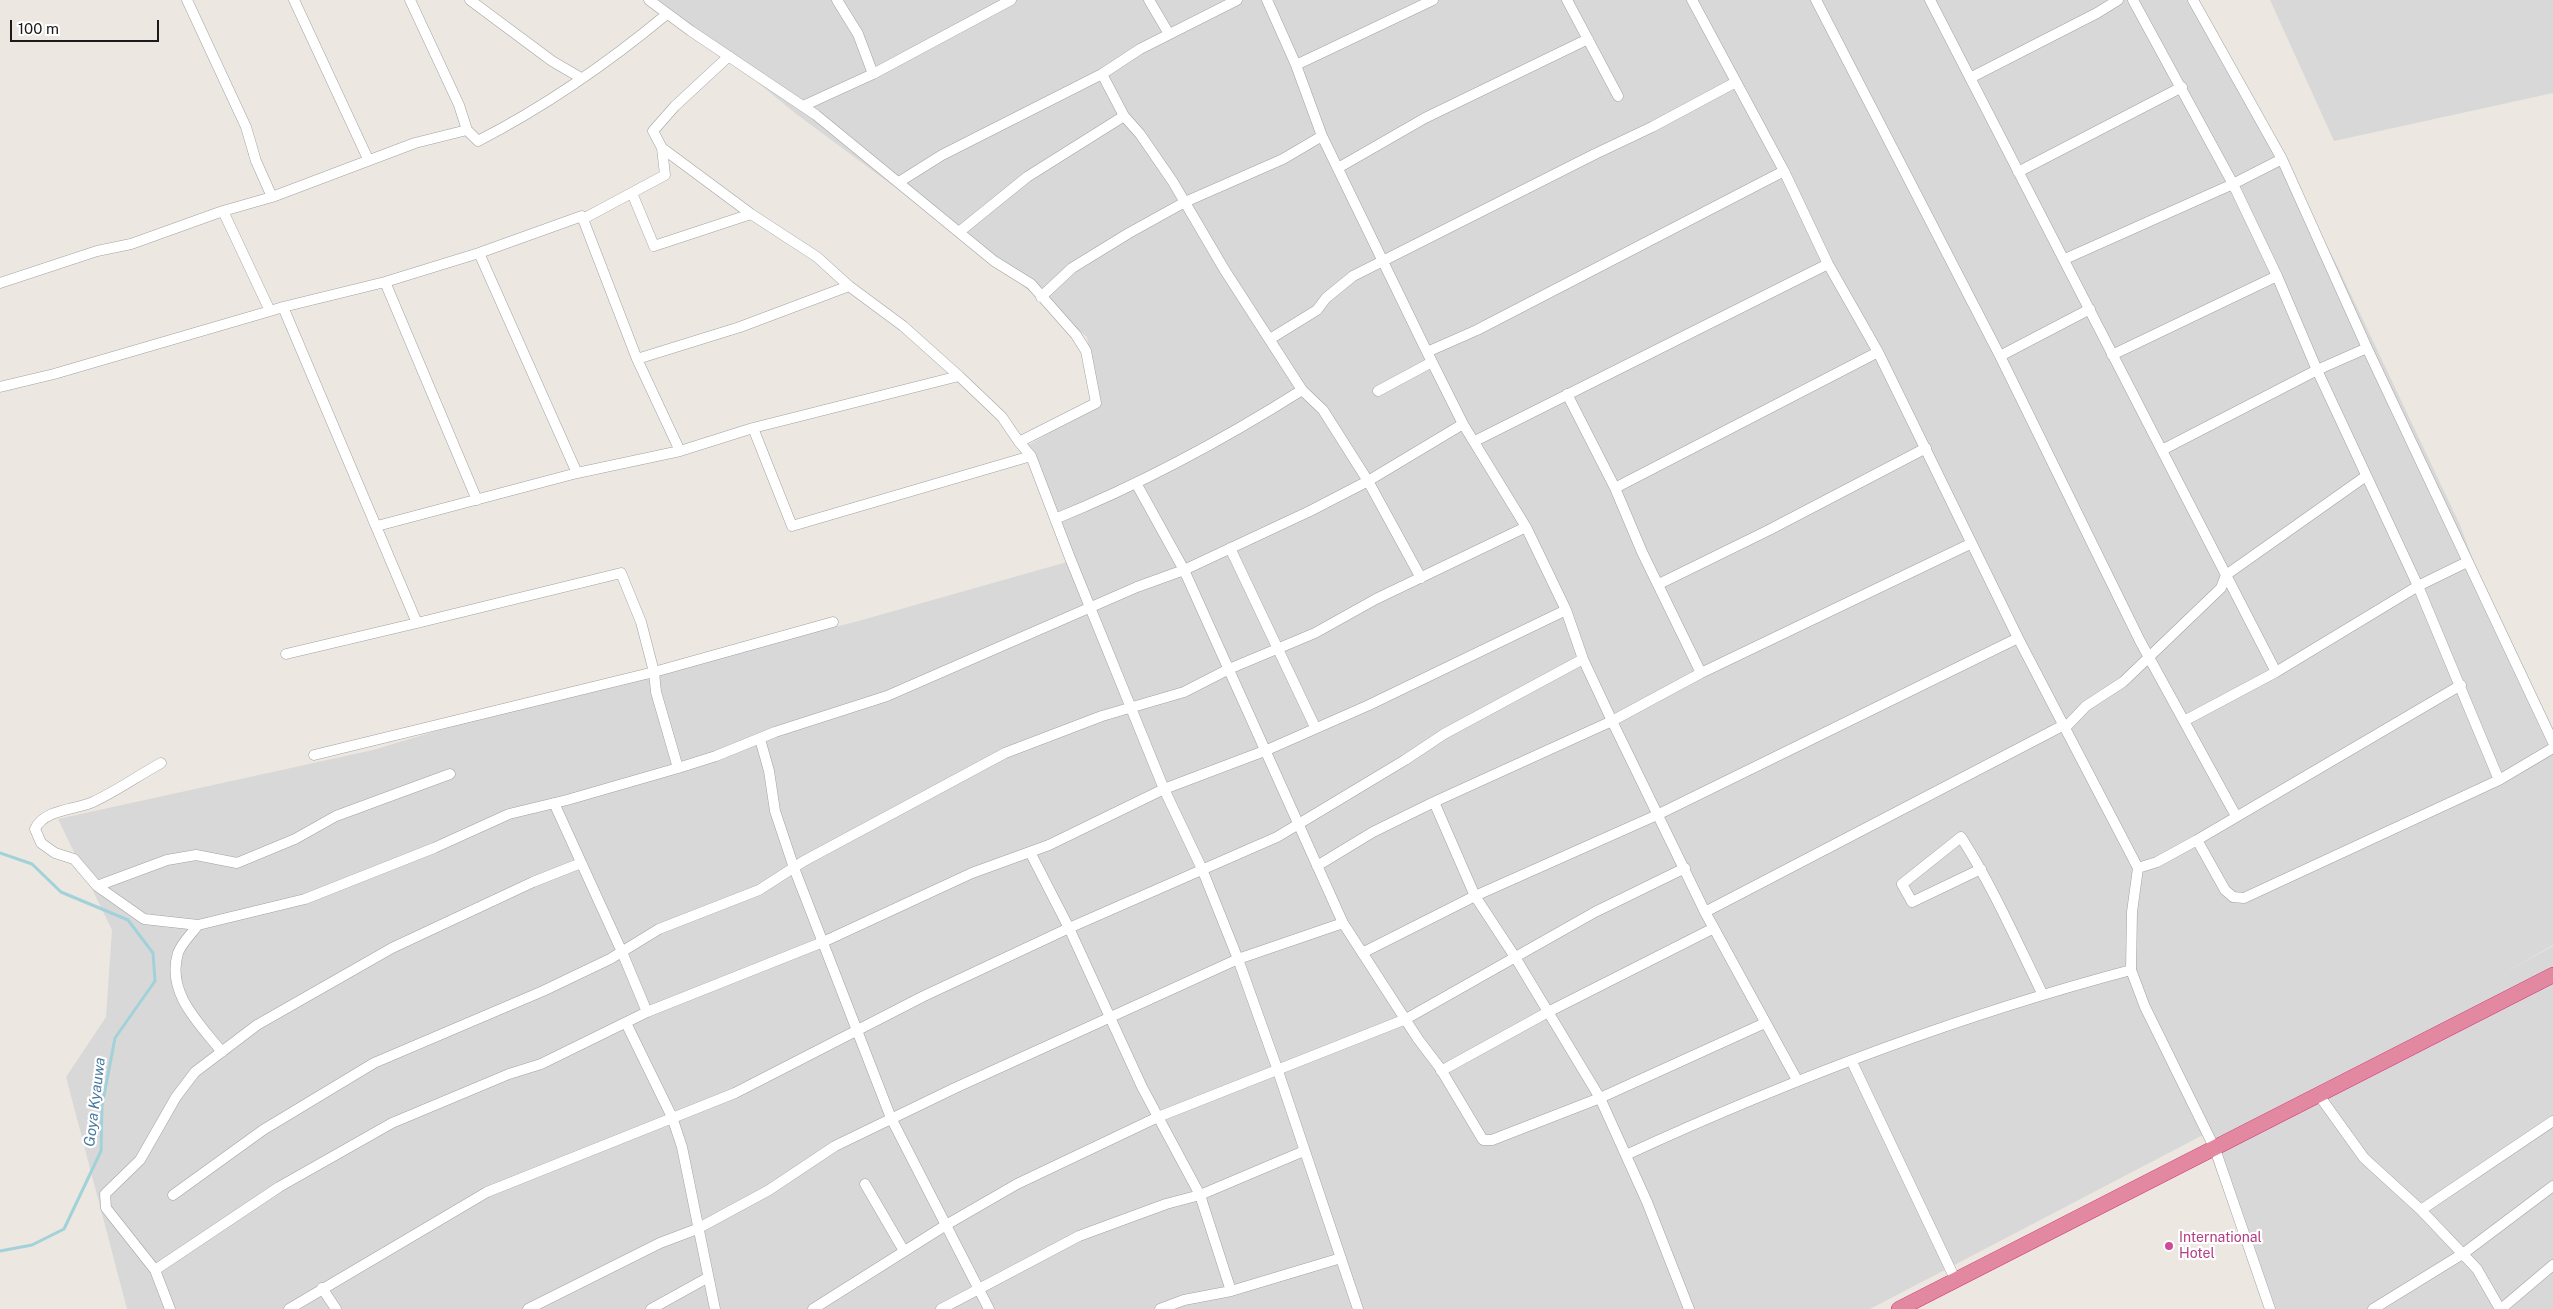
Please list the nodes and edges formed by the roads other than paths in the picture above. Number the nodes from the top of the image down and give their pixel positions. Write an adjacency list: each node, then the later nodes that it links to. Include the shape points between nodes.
1 (187, 0): 44 (street, via 246,128)
2 (294, 0): 36 (street)
3 (410, 0): 33 (street, via 459,105)
4 (470, 0): 26 (street, via 536,50)
5 (650, 0): 19 (street)
6 (837, 0): 24 (street, via 858,34)
7 (1011, 0): 24 (street)
8 (1149, 0): 20 (street)
9 (1238, 0): 20 (street)
10 (1267, 0): 23 (street)
11 (1433, 0): 23 (street)
12 (1567, 0): 21 (street)
13 (1692, 0): 28 (street)
14 (1816, 0): 67 (street)
15 (1930, 0): 27 (street)
16 (2118, 0): 27 (street, via 2097,14)
17 (2133, 0): 29 (street)
18 (2193, 0): 37 (street)
19 (666, 14): 22 (street); 26 (street, via 610,60)
20 (1169, 34): 25 (street, via 1140,48)
21 (1588, 39): 30 (street); 38 (street, via 1425,118)
22 (728, 56): 31 (street); 35 (street, via 653,131)
23 (1296, 65): 34 (street)
24 (873, 74): 31 (street)
25 (1102, 74): 32 (street); 41 (street, via 942,155)
26 (582, 78): 33 (street, via 520,119 478,140)
27 (1970, 78): 40 (street)
28 (1736, 82): 39 (street); 52 (street, via 1652,128)
29 (2182, 87): 40 (street); 42 (street)
30 (1618, 96)
31 (803, 106): 41 (street)
32 (1124, 116): 45 (street, via 1140,134); 49 (street, via 1027,177)
33 (467, 130): 36 (street)
34 (1322, 136): 38 (street); 45 (street, via 1284,159)
35 (662, 148): 43 (street, via 665,174); 47 (street)
36 (368, 159): 44 (street)
37 (2282, 159): 42 (street); 63 (street)
38 (1338, 168): 52 (street)
39 (1784, 171): 53 (street); 64 (street, via 1477,330)
40 (2018, 172): 51 (street)
41 (899, 182): 49 (street)
42 (2234, 184): 51 (street); 54 (street)
43 (632, 193): 47 (street, via 654,246); 48 (street)
44 (272, 196): 46 (street)
45 (1185, 202): 58 (street, via 1072,268); 62 (street)
46 (223, 210): 56 (street, via 131,244 97,251); 61 (street)
47 (751, 214): 57 (street, via 816,257)
48 (584, 218): 50 (street, via 582,216); 68 (street)
49 (959, 232): 58 (street, via 994,262 1031,284)
50 (479, 253): 55 (street); 84 (street)
51 (2065, 259): 60 (street)
52 (1384, 261): 62 (street, via 1353,276 1326,298 1317,310); 64 (street)
53 (1828, 264): 65 (street); 75 (street)
54 (2277, 276): 66 (street); 70 (street)
55 (385, 282): 59 (street); 89 (street)
56 (0, 283)
57 (849, 286): 68 (street, via 740,327); 71 (street, via 903,326)
58 (1041, 297): 79 (street, via 1076,335 1086,351 1096,403)
59 (283, 307): 61 (street); 91 (street)
60 (2090, 309): 66 (street); 67 (street)
61 (270, 311): 72 (street)
62 (1270, 339): 73 (street)
63 (2367, 348): 70 (street); 95 (street)
64 (1427, 352): 69 (street)
65 (1878, 352): 80 (street); 88 (street)
66 (2112, 355): 81 (street)
67 (2000, 356): 108 (street)
68 (637, 359): 82 (street)
69 (1432, 362): 74 (street); 76 (street)
70 (2317, 370): 81 (street); 85 (street)
71 (959, 376): 77 (street); 79 (street, via 1002,417)
72 (0, 387)
73 (1302, 390): 86 (street, via 1323,410); 87 (street, via 1237,431)
74 (1378, 391)
75 (1567, 394): 78 (street); 88 (street)
76 (1463, 424): 78 (street); 86 (street)
77 (753, 428): 82 (street); 83 (street, via 792,526)
78 (1475, 441): 92 (street)
79 (1019, 442): 83 (street)
80 (1926, 448): 93 (street); 99 (street)
81 (2162, 450): 97 (street)
82 (680, 451): 84 (street)
83 (1031, 456): 90 (street)
84 (577, 473): 89 (street)
85 (2366, 476): 97 (street); 100 (street)
86 (1368, 481): 94 (street, via 1310,512); 98 (street)
87 (1136, 483): 90 (street); 96 (street)
88 (1615, 488): 99 (street)
89 (477, 500): 91 (street)
90 (1055, 519): 101 (street)
91 (377, 526): 104 (street)
92 (1526, 527): 98 (street); 102 (street)
93 (1970, 544): 105 (street); 113 (street)
94 (1230, 548): 96 (street); 106 (street)
95 (2467, 562): 100 (street); 121 (street)
96 (1184, 570): 101 (street); 110 (street)
97 (2226, 575): 108 (street, via 2222,588); 112 (street)
98 (1421, 578): 106 (street)
99 (1659, 584): 113 (street)
100 (2418, 586): 112 (street); 114 (street)
101 (1091, 607): 115 (street); 120 (street, via 887,696)
102 (1566, 610): 109 (street); 119 (street, via 1370,705)
103 (833, 622): 111 (street)
104 (417, 623): 107 (street); 111 (street, via 621,573 641,622)
105 (2018, 638): 118 (street); 132 (street)
106 (1279, 648): 110 (street); 119 (street)
107 (286, 654)
108 (2149, 656): 117 (street); 118 (street, via 2109,693 2086,706)
109 (1583, 658): 116 (street); 134 (street, via 1444,734)
110 (1229, 669): 115 (street, via 1184,692); 123 (street)
111 (654, 672): 124 (street); 126 (street, via 656,692)
112 (2276, 672): 117 (street)
113 (1701, 674): 116 (street)
114 (2461, 685): 128 (street); 133 (street)
115 (1132, 708): 129 (street); 139 (street, via 1005,753)
116 (1612, 721): 130 (street); 132 (street)
117 (2184, 721): 133 (street)
118 (2064, 727): 141 (street); 146 (street)
119 (1315, 728): 123 (street)
120 (760, 739): 126 (street); 139 (street, via 775,811)
121 (2553, 742)
122 (2553, 748): 128 (street)
123 (1267, 750): 129 (street); 134 (street)
124 (314, 754)
125 (161, 763): 144 (street, via 93,802 47,816 38,824 36,829 42,843 55,853 74,860)
126 (678, 768): 131 (street)
127 (450, 774): 144 (street, via 336,816 295,839 237,863 196,855 167,860)
128 (2499, 780): 135 (street, via 2244,898 2233,897 2225,890)
129 (1164, 789): 136 (street); 142 (street)
130 (1434, 802): 138 (street, via 1373,832); 145 (street)
131 (554, 803): 137 (street); 148 (street, via 509,814 434,848 304,899)
132 (1657, 815): 140 (street); 145 (street)
133 (2236, 816): 135 (street)
134 (1298, 825): 138 (street); 142 (street)
135 (2197, 840): 141 (street, via 2158,862)
136 (1030, 852): 149 (street); 151 (street, via 965,876)
137 (581, 863): 152 (street); 166 (street, via 392,948 257,1025)
138 (1317, 866): 147 (street)
139 (794, 868): 151 (street); 152 (street, via 759,890 659,929)
140 (1685, 868): 146 (street); 154 (street)
141 (2138, 868): 156 (street, via 2132,912)
142 (1202, 869): 149 (street); 155 (street)
143 (1981, 869): 143 (street, via 1912,902 1902,884 1961,837); 158 (street)
144 (98, 886): 148 (street, via 144,919)
145 (1476, 896): 153 (street); 154 (street)
146 (1706, 912): 150 (street)
147 (1343, 923): 153 (street); 155 (street)
148 (198, 925): 166 (street, via 178,952 174,976 184,1004)
149 (1069, 928): 161 (street); 165 (street)
150 (1714, 928): 160 (street); 164 (street)
151 (824, 942): 159 (street); 165 (street)
152 (622, 952): 159 (street); 183 (street, via 543,991 374,1063 263,1130)
153 (1362, 953): 162 (street)
154 (1515, 956): 160 (street); 162 (street)
155 (1238, 959): 161 (street); 168 (street)
156 (2131, 970): 158 (street); 177 (street, via 2145,1007)
157 (2553, 975): 171 (highway)
158 (2042, 993): 167 (street, via 1914,1036)
159 (647, 1012): 163 (street)
160 (1548, 1012): 169 (street); 172 (street)
161 (1108, 1016): 174 (street); 175 (street)
162 (1406, 1019): 168 (street); 169 (street)
163 (626, 1022): 173 (street); 191 (street, via 541,1064 392,1123 279,1187)
164 (1765, 1023): 170 (street); 172 (street)
165 (857, 1029): 173 (street, via 735,1093); 175 (street)
166 (222, 1052): 191 (street, via 195,1072 176,1097 140,1160 105,1194 106,1208)
167 (1852, 1062): 170 (street); 193 (street)
168 (1277, 1068): 174 (street); 178 (street)
169 (1441, 1071): 172 (street, via 1484,1140 1492,1140)
170 (1796, 1080): 179 (street)
171 (2318, 1094): 177 (highway); 184 (street, via 2364,1158)
172 (1600, 1098): 179 (street)
173 (672, 1117): 186 (street, via 682,1147); 194 (street, via 487,1192)
174 (1158, 1117): 182 (street); 185 (street, via 1017,1184)
175 (891, 1118): 185 (street); 186 (street, via 834,1146 769,1190)
176 (2553, 1122): 184 (street)
177 (2215, 1149): 193 (highway); 211 (street)
178 (1304, 1151): 182 (street); 189 (street)
179 (1626, 1154): 209 (street)
180 (866, 1184): 187 (street)
181 (2553, 1186): 188 (street)
182 (1200, 1194): 195 (street, via 1079,1236); 196 (street)
183 (173, 1195)
184 (2421, 1210): 188 (street)
185 (946, 1225): 187 (street); 195 (street)
186 (697, 1229): 192 (street); 201 (street, via 660,1243)
187 (904, 1251): 204 (street)
188 (2464, 1254): 212 (street); 213 (street, via 2477,1269)
189 (1342, 1258): 196 (street); 208 (street)
190 (2553, 1265): 213 (street)
191 (155, 1270): 198 (street)
192 (707, 1278): 202 (street); 203 (street)
193 (1956, 1281): 197 (highway)
194 (322, 1288): 199 (street); 200 (street)
195 (977, 1289): 205 (street); 206 (street)
196 (1231, 1291): 207 (street, via 1184,1300)
197 (1921, 1304): 210 (highway)
198 (170, 1309)
199 (289, 1309)
200 (336, 1309)
201 (528, 1309)
202 (651, 1309)
203 (715, 1309)
204 (813, 1309)
205 (940, 1309)
206 (990, 1309)
207 (1160, 1309)
208 (1358, 1309)
209 (1689, 1309)
210 (1899, 1309)
211 (2270, 1309)
212 (2373, 1309)
213 (2500, 1309)

